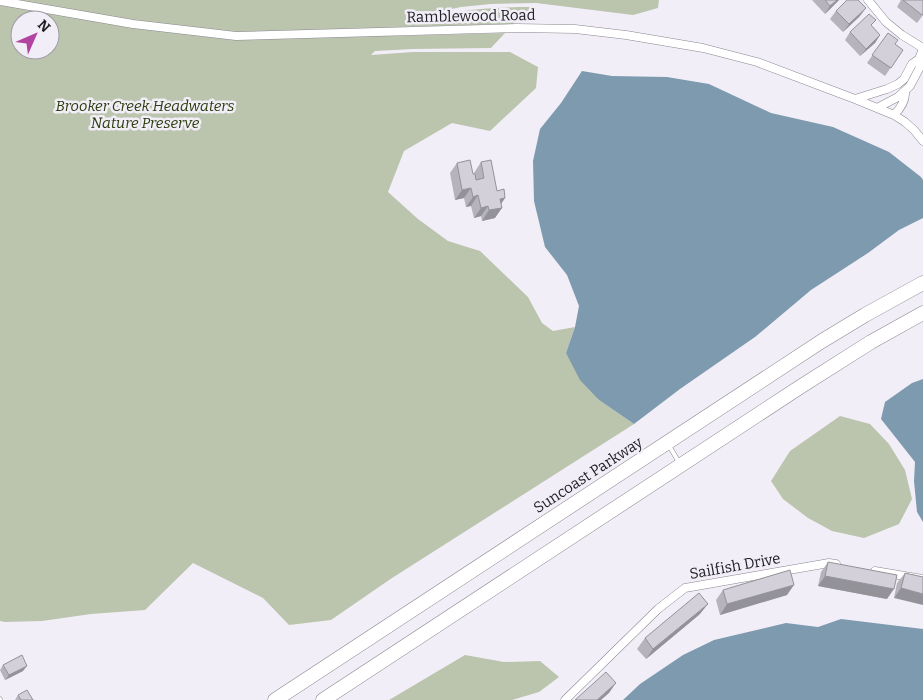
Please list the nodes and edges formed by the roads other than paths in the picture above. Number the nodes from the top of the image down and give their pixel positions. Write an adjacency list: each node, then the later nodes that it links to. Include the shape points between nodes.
1 (868, 0): 3 (street, via 896,31)
2 (0, 1): 7 (street, Ramblewood Road, via 133,24 236,36 517,28 626,34 757,62)
3 (923, 49): 4 (street)
4 (919, 59): 5 (street); 6 (street, via 920,67)
5 (898, 84): 6 (street); 7 (street)
6 (905, 91): 8 (street); 9 (street, via 905,100)
7 (855, 99): 8 (street, Ramblewood Road)
8 (877, 108): 9 (street, Ramblewood Road)
9 (894, 115): 10 (street, Ramblewood Road)
10 (923, 141)
11 (923, 283): 13 (highway, Suncoast Parkway, via 822,341)
12 (923, 312): 14 (highway)
13 (667, 442): 14 (lane); 18 (highway, Suncoast Parkway)
14 (681, 465): 19 (highway)
15 (848, 566): 20 (street, Sailfish Drive, via 829,563 685,588 658,609)
16 (867, 569): 17 (street)
17 (923, 579)
18 (275, 700)
19 (323, 700)
20 (565, 700)

